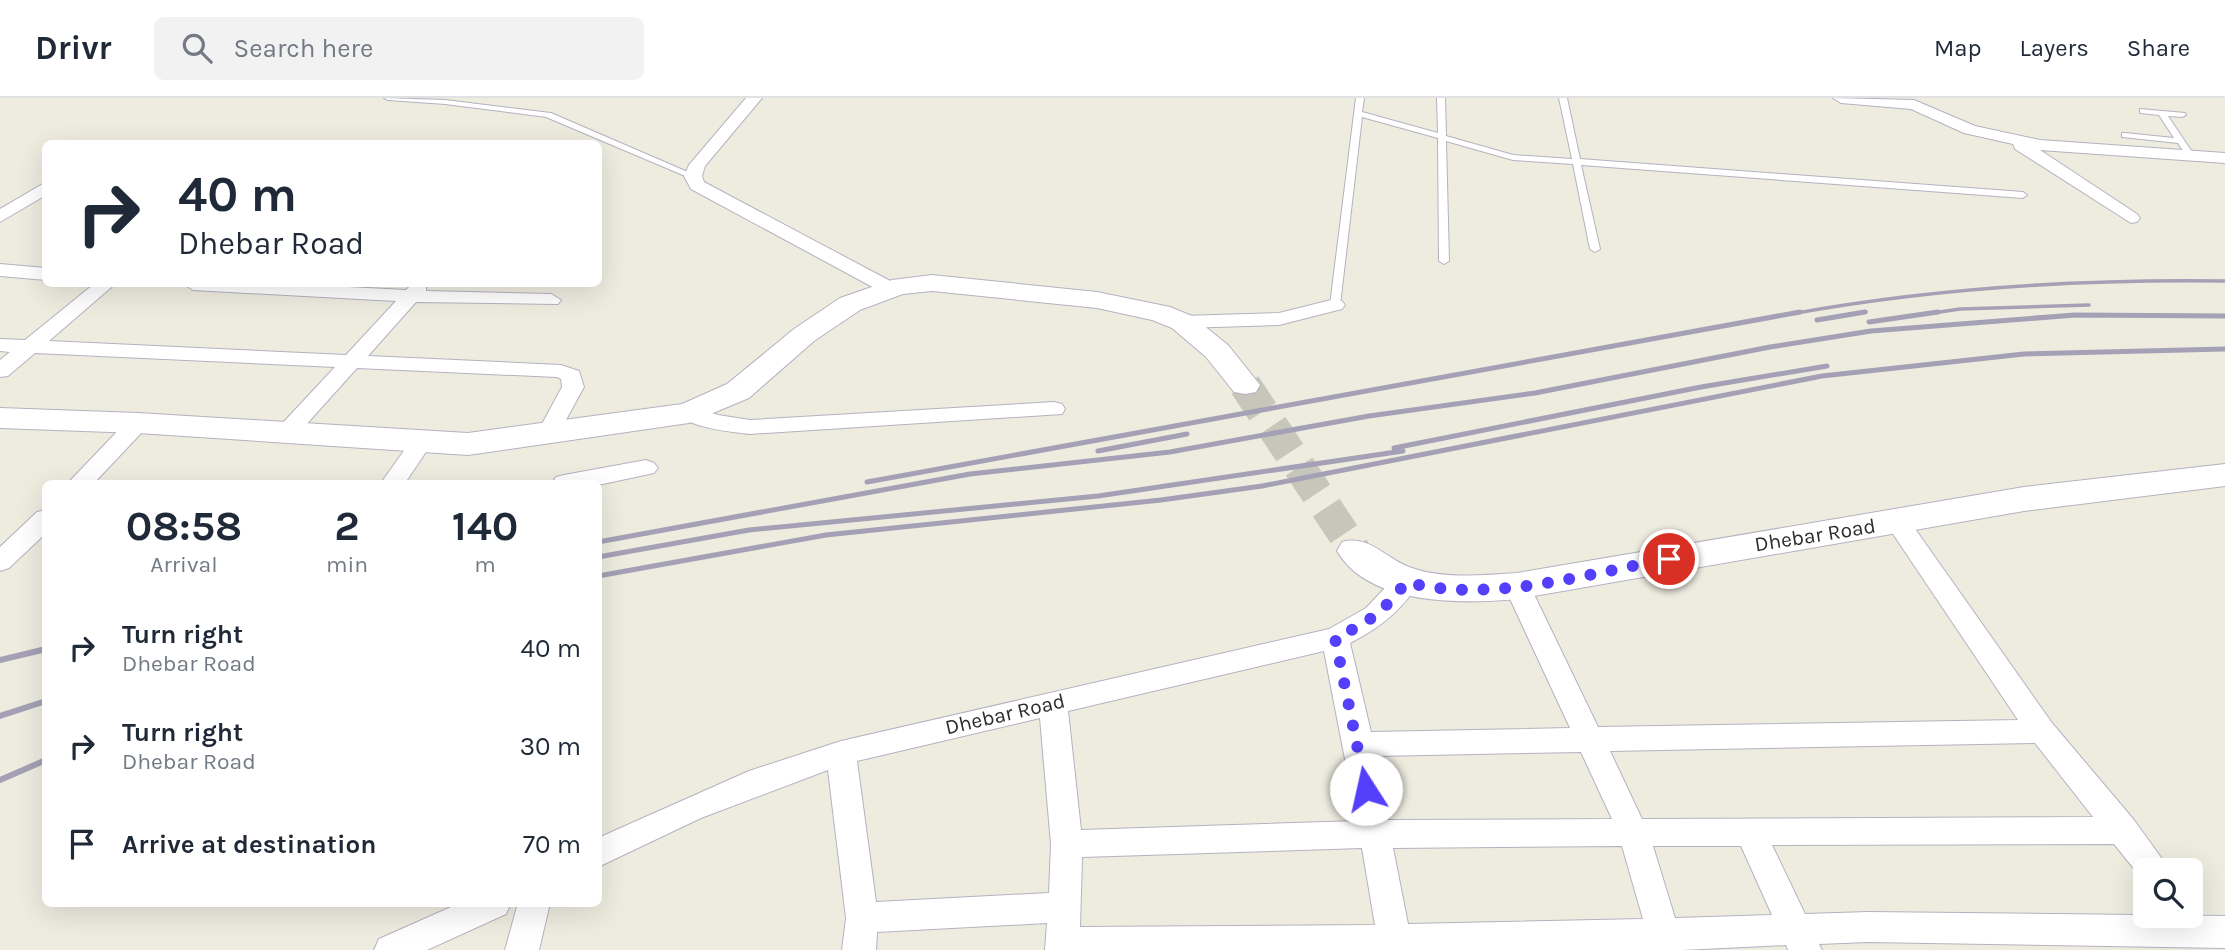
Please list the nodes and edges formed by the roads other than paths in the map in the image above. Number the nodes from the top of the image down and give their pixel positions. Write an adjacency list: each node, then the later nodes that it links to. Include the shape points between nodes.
1 (388, 98): 7 (lane)
2 (754, 98): 19 (street, via 697,165)
3 (1360, 98): 11 (lane)
4 (1441, 98): 14 (lane)
5 (1563, 98): 18 (lane)
6 (1841, 98): 8 (street)
7 (447, 100): 19 (lane, via 548,116)
8 (1924, 103): 15 (street, via 1969,130)
9 (2143, 111): 10 (lane)
10 (2162, 113): 12 (lane); 16 (lane)
11 (1359, 114): 14 (lane); 34 (lane)
12 (2182, 115)
13 (2125, 135): 16 (lane)
14 (1443, 137): 18 (lane, via 1513,156); 26 (lane)
15 (2015, 141): 16 (street); 24 (street)
16 (2185, 148): 17 (street)
17 (2225, 158)
18 (1576, 161): 21 (lane); 25 (lane)
19 (693, 176): 31 (street, via 697,185)
20 (42, 189): 23 (street)
21 (2024, 195)
22 (42, 209): 23 (street)
23 (5, 211)
24 (2131, 218)
25 (1595, 250)
26 (1444, 261)
27 (0, 270): 28 (street)
28 (42, 274)
29 (101, 287): 37 (street)
30 (305, 287): 32 (street)
31 (887, 287): 35 (street, via 932,283 1097,300); 42 (street, via 848,303 738,391)
32 (417, 290): 33 (street); 38 (street)
33 (551, 300)
34 (1335, 306): 35 (street, via 1315,313 1241,322)
35 (1182, 322): 40 (street, via 1217,351)
36 (0, 345): 37 (street)
37 (29, 346): 38 (street); 39 (street)
38 (353, 361): 45 (street); 46 (street, via 561,371 571,376 573,387)
39 (0, 371)
40 (1245, 385)
41 (1054, 409): 42 (street, via 750,427)
42 (690, 413): 46 (street)
43 (0, 418): 44 (street)
44 (138, 423): 45 (street); 50 (street)
45 (287, 432): 47 (street)
46 (547, 435): 47 (street, via 468,444)
47 (421, 443): 51 (street)
48 (646, 468): 52 (street)
49 (2225, 475): 54 (street, Dhebar Road, via 2024,499)
50 (83, 480)
51 (395, 480)
52 (580, 480)
53 (42, 522): 56 (street)
54 (1897, 522): 58 (street, Dhebar Road); 61 (street)
55 (1355, 551): 57 (street, Dhebar Road)
56 (0, 562)
57 (1406, 582): 58 (street, Dhebar Road, via 1446,589); 59 (street, Dhebar Road, via 1384,611)
58 (1517, 586): 62 (street)
59 (1335, 638): 60 (street, Dhebar Road); 63 (street)
60 (1053, 703): 64 (street, Dhebar Road); 69 (street)
61 (2042, 731): 62 (street); 65 (street)
62 (1588, 740): 63 (street); 66 (street)
63 (1359, 744): 68 (street)
64 (841, 753): 70 (street, Dhebar Road, via 760,780); 75 (street)
65 (2123, 830): 67 (street); 71 (street)
66 (1633, 831): 67 (street); 68 (street); 78 (street)
67 (1750, 831): 77 (street)
68 (1374, 834): 69 (street); 80 (street)
69 (1067, 844): 72 (street)
70 (602, 851)
71 (2145, 858)
72 (1065, 906): 75 (street); 81 (street)
73 (486, 907): 82 (street)
74 (533, 907): 83 (street)
75 (862, 918): 84 (street)
76 (2209, 933): 77 (street, via 1868,927)
77 (1800, 940): 78 (street)
78 (1666, 942): 79 (street)
79 (1523, 945): 80 (street)
80 (1395, 946): 81 (street)
81 (1062, 947)
82 (391, 950)
83 (522, 950)
84 (859, 950)

